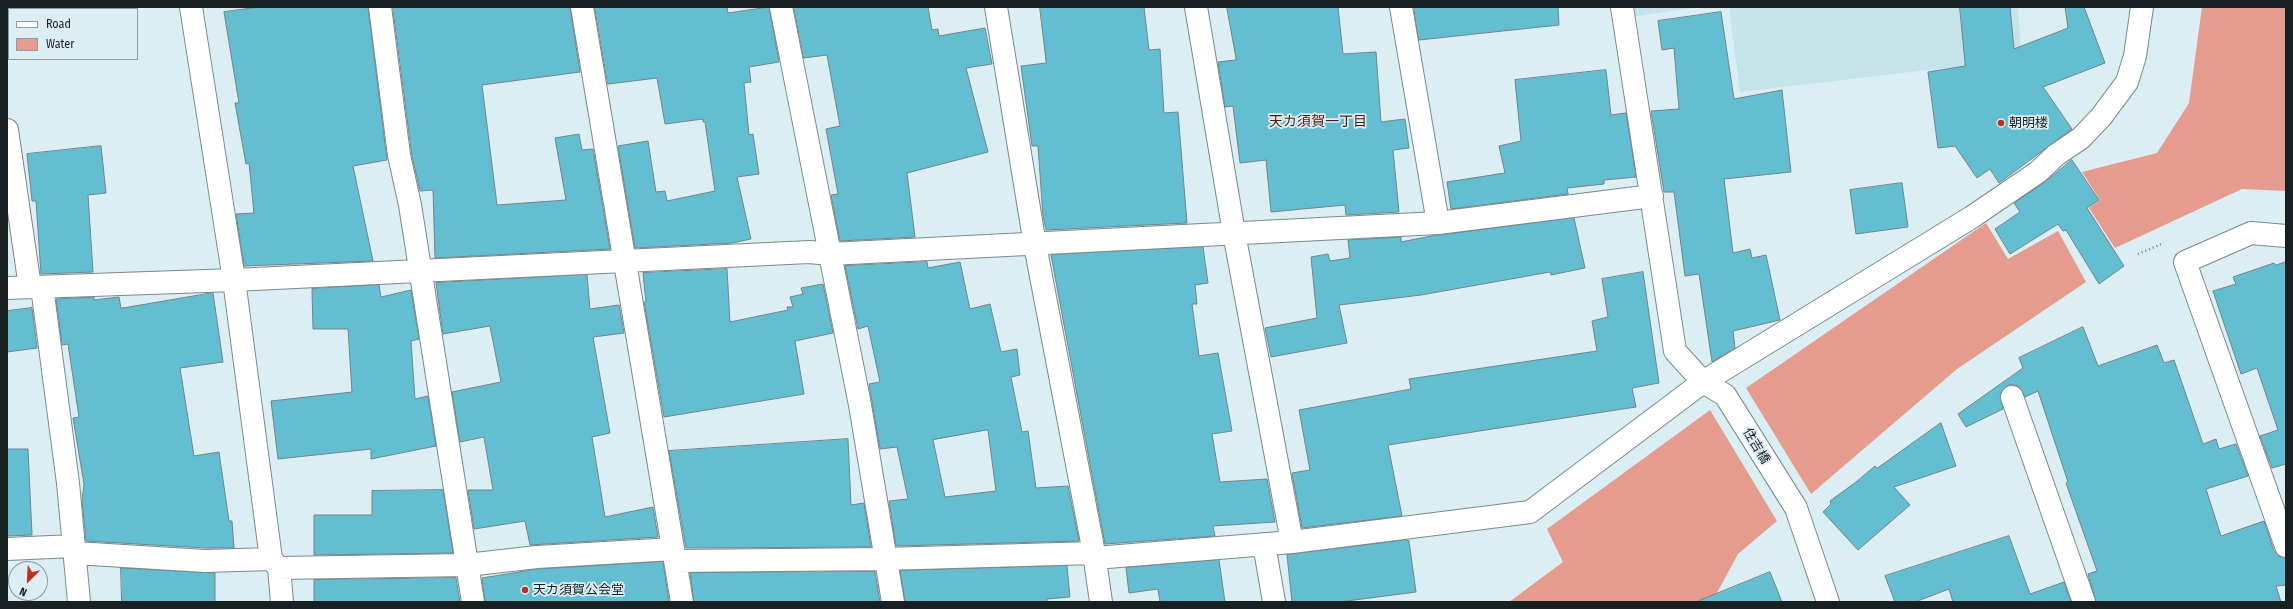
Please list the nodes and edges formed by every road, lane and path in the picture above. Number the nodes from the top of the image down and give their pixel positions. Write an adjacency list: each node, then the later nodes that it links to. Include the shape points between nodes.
1 (191, 7): 19 (street)
2 (380, 7): 18 (street, via 399,154)
3 (582, 7): 17 (street)
4 (781, 7): 16 (street)
5 (996, 7): 15 (street)
6 (1196, 7): 13 (street)
7 (1401, 7): 12 (street)
8 (1622, 7): 11 (street)
9 (2142, 7): 22 (street, via 2135,56 2127,82 2102,117 2081,138 2056,155 2038,172 1972,217)
10 (7, 130): 20 (street)
11 (1652, 196): 12 (street); 22 (street, via 1676,351)
12 (1438, 222): 13 (street)
13 (1234, 233): 15 (street); 24 (street)
14 (2286, 236): 26 (street, via 2251,233 2185,262)
15 (1035, 245): 16 (street); 30 (street)
16 (830, 254): 17 (street, via 809,252); 31 (street, via 860,405)
17 (625, 260): 18 (street); 29 (street)
18 (420, 272): 19 (street); 33 (street)
19 (234, 280): 20 (street); 32 (street)
20 (36, 287): 21 (street); 28 (street, via 68,483)
21 (7, 288)
22 (1703, 382): 24 (street, via 1530,512); 41 (street, 住吉橋, via 1725,395 1796,508)
23 (2012, 397): 42 (street)
24 (1292, 542): 25 (street)
25 (1264, 544): 30 (street); 40 (street)
26 (2286, 546)
27 (7, 549): 28 (street)
28 (74, 550): 32 (street); 34 (street)
29 (674, 555): 31 (street); 33 (street, via 537,557); 37 (street)
30 (1094, 555): 31 (street); 39 (street)
31 (884, 559): 38 (street)
32 (275, 564): 33 (street); 35 (street)
33 (467, 565): 36 (street)
34 (79, 602)
35 (282, 602)
36 (473, 602)
37 (682, 602)
38 (893, 602)
39 (1101, 602)
40 (1274, 602)
41 (1828, 602)
42 (2084, 602)

